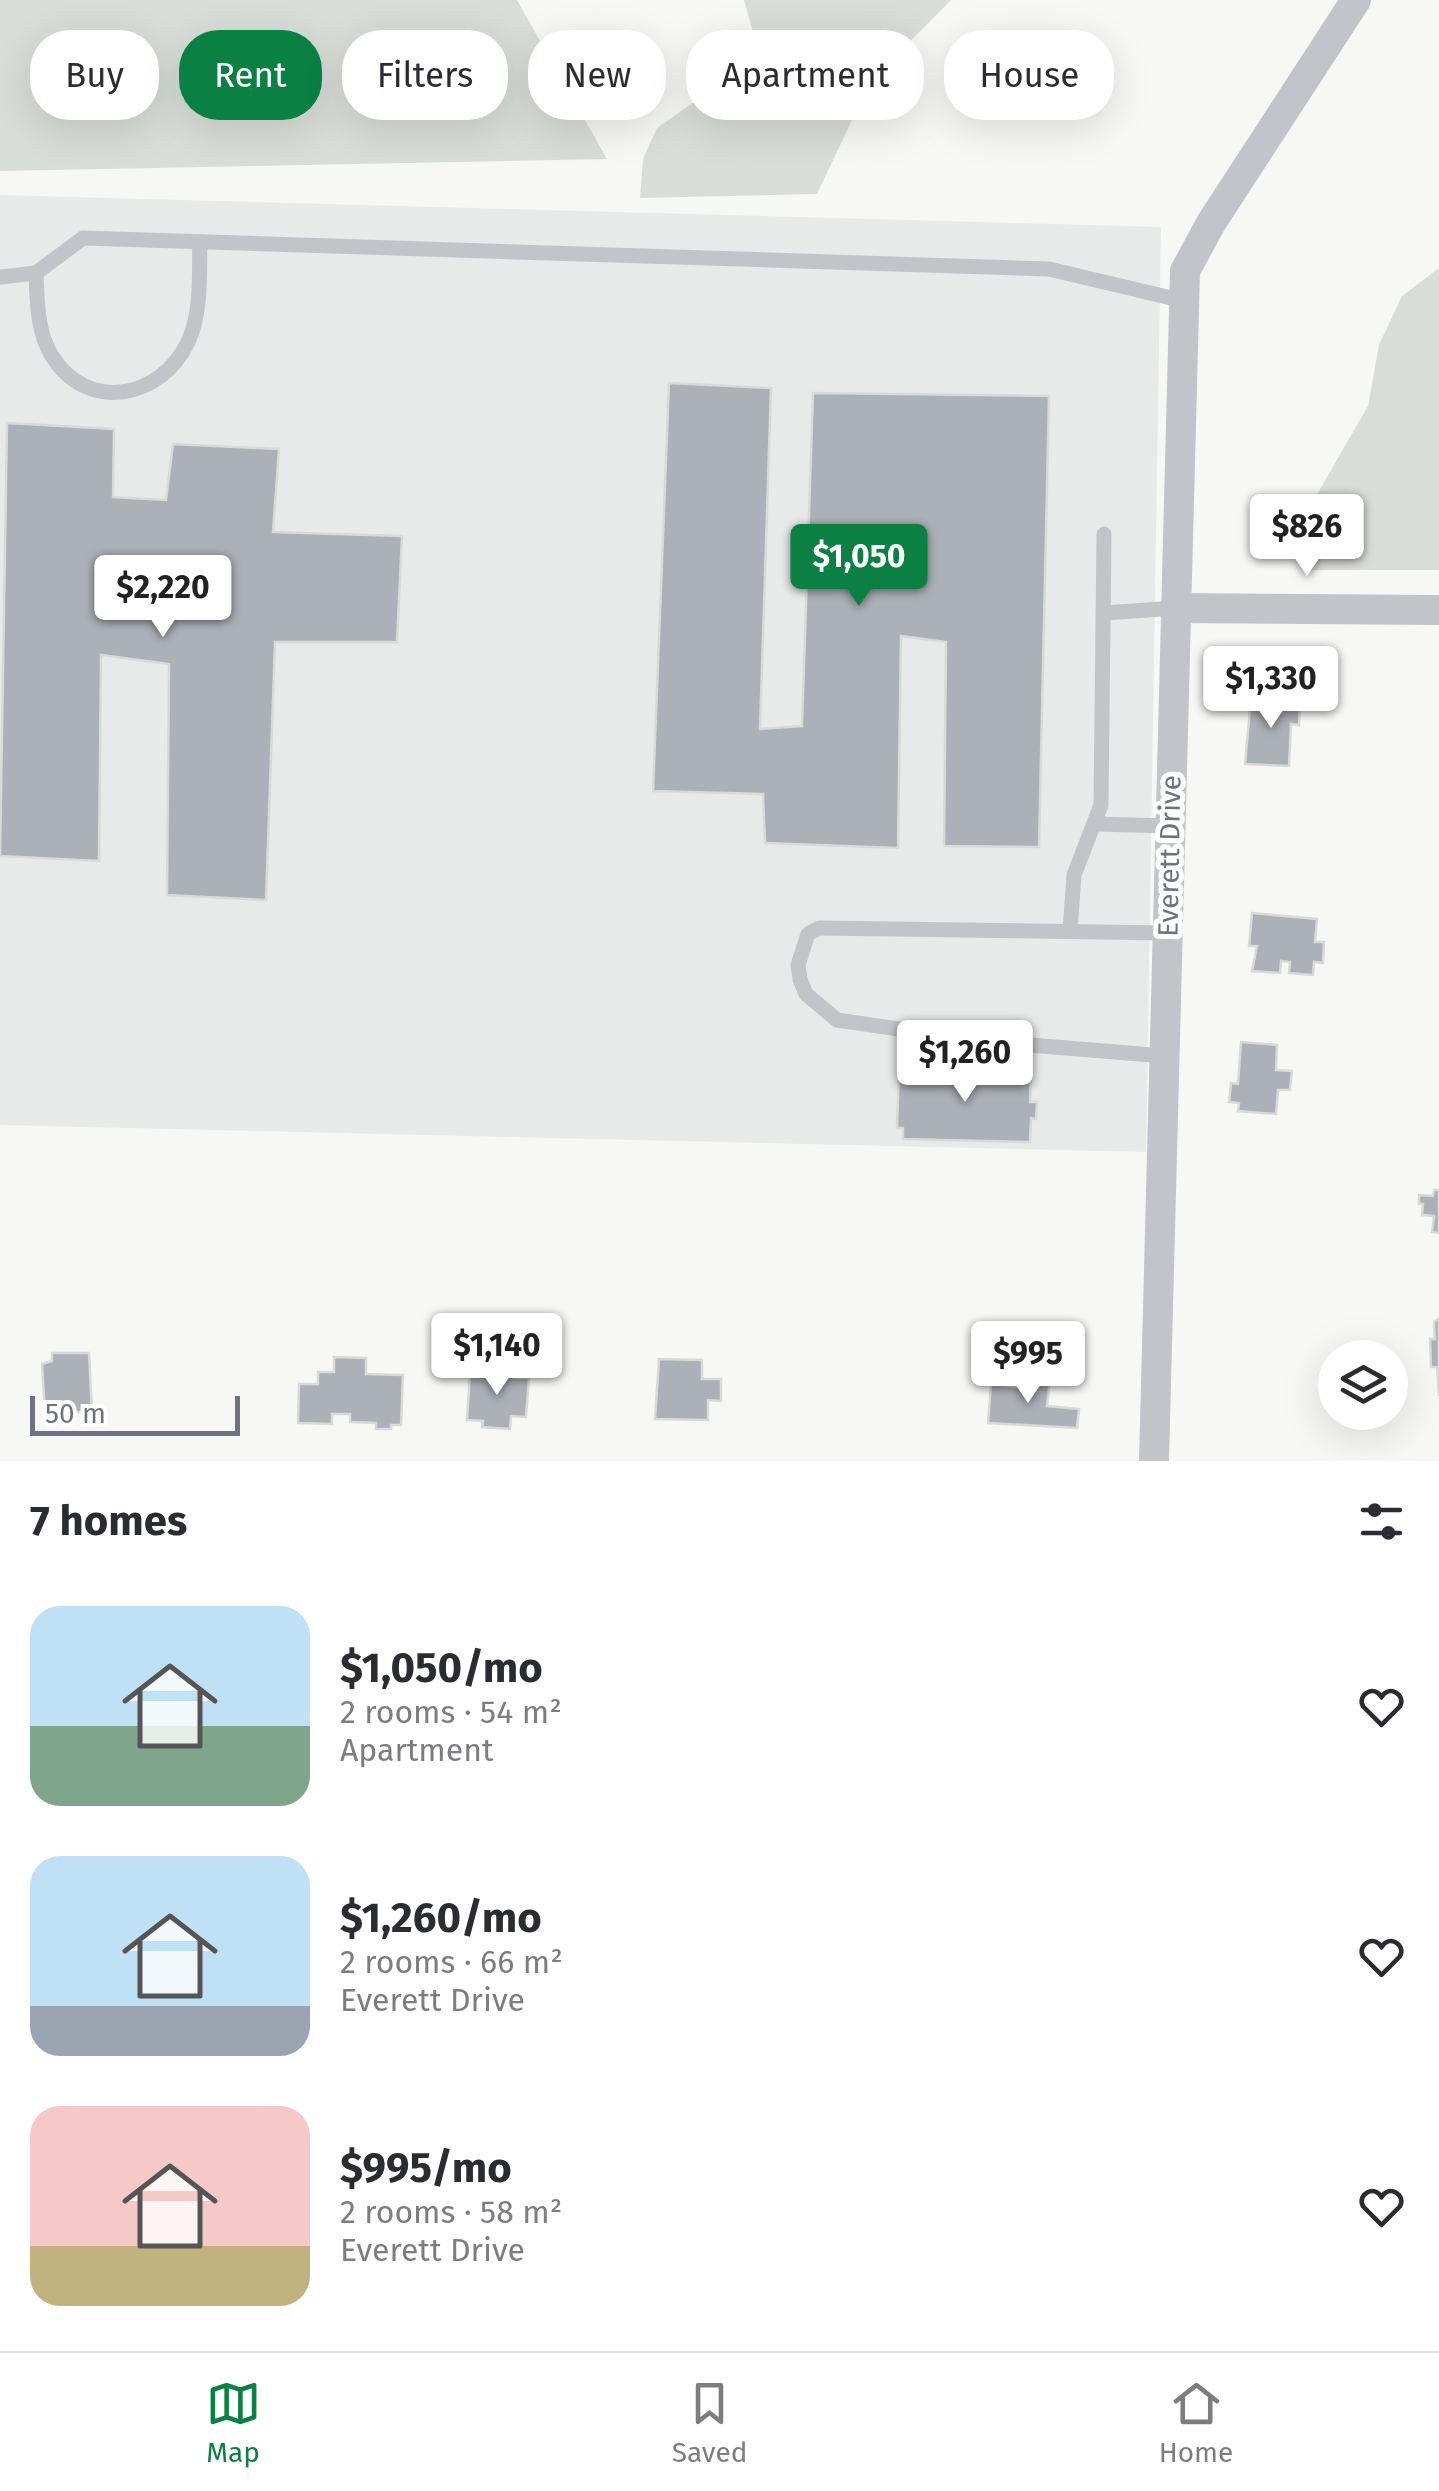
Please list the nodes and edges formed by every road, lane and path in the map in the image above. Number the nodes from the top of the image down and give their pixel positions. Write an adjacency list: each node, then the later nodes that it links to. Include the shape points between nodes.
1 (1356, 0): 5 (street, Everett Drive, via 1211,223 1184,272)
2 (200, 242): 3 (lane, via 83,238); 3 (lane, via 196,318 188,342 160,380 129,392 91,391 62,371 44,334); 5 (lane, via 1049,269)
3 (36, 273): 4 (lane)
4 (0, 277)
5 (1184, 301): 7 (street, Everett Drive)
6 (1104, 534): 9 (lane)
7 (1175, 608): 8 (street); 9 (lane); 11 (street, Everett Drive)
8 (1439, 610)
9 (1105, 613): 10 (lane)
10 (1096, 824): 11 (lane); 12 (lane, via 1074,875)
11 (1170, 826): 13 (street, Everett Drive)
12 (1070, 931): 13 (lane); 14 (lane, via 819,928 808,934 798,965 806,994 837,1020 981,1041)
13 (1167, 933): 14 (street, Everett Drive)
14 (1164, 1056): 15 (street, Everett Drive)
15 (1154, 1461)

